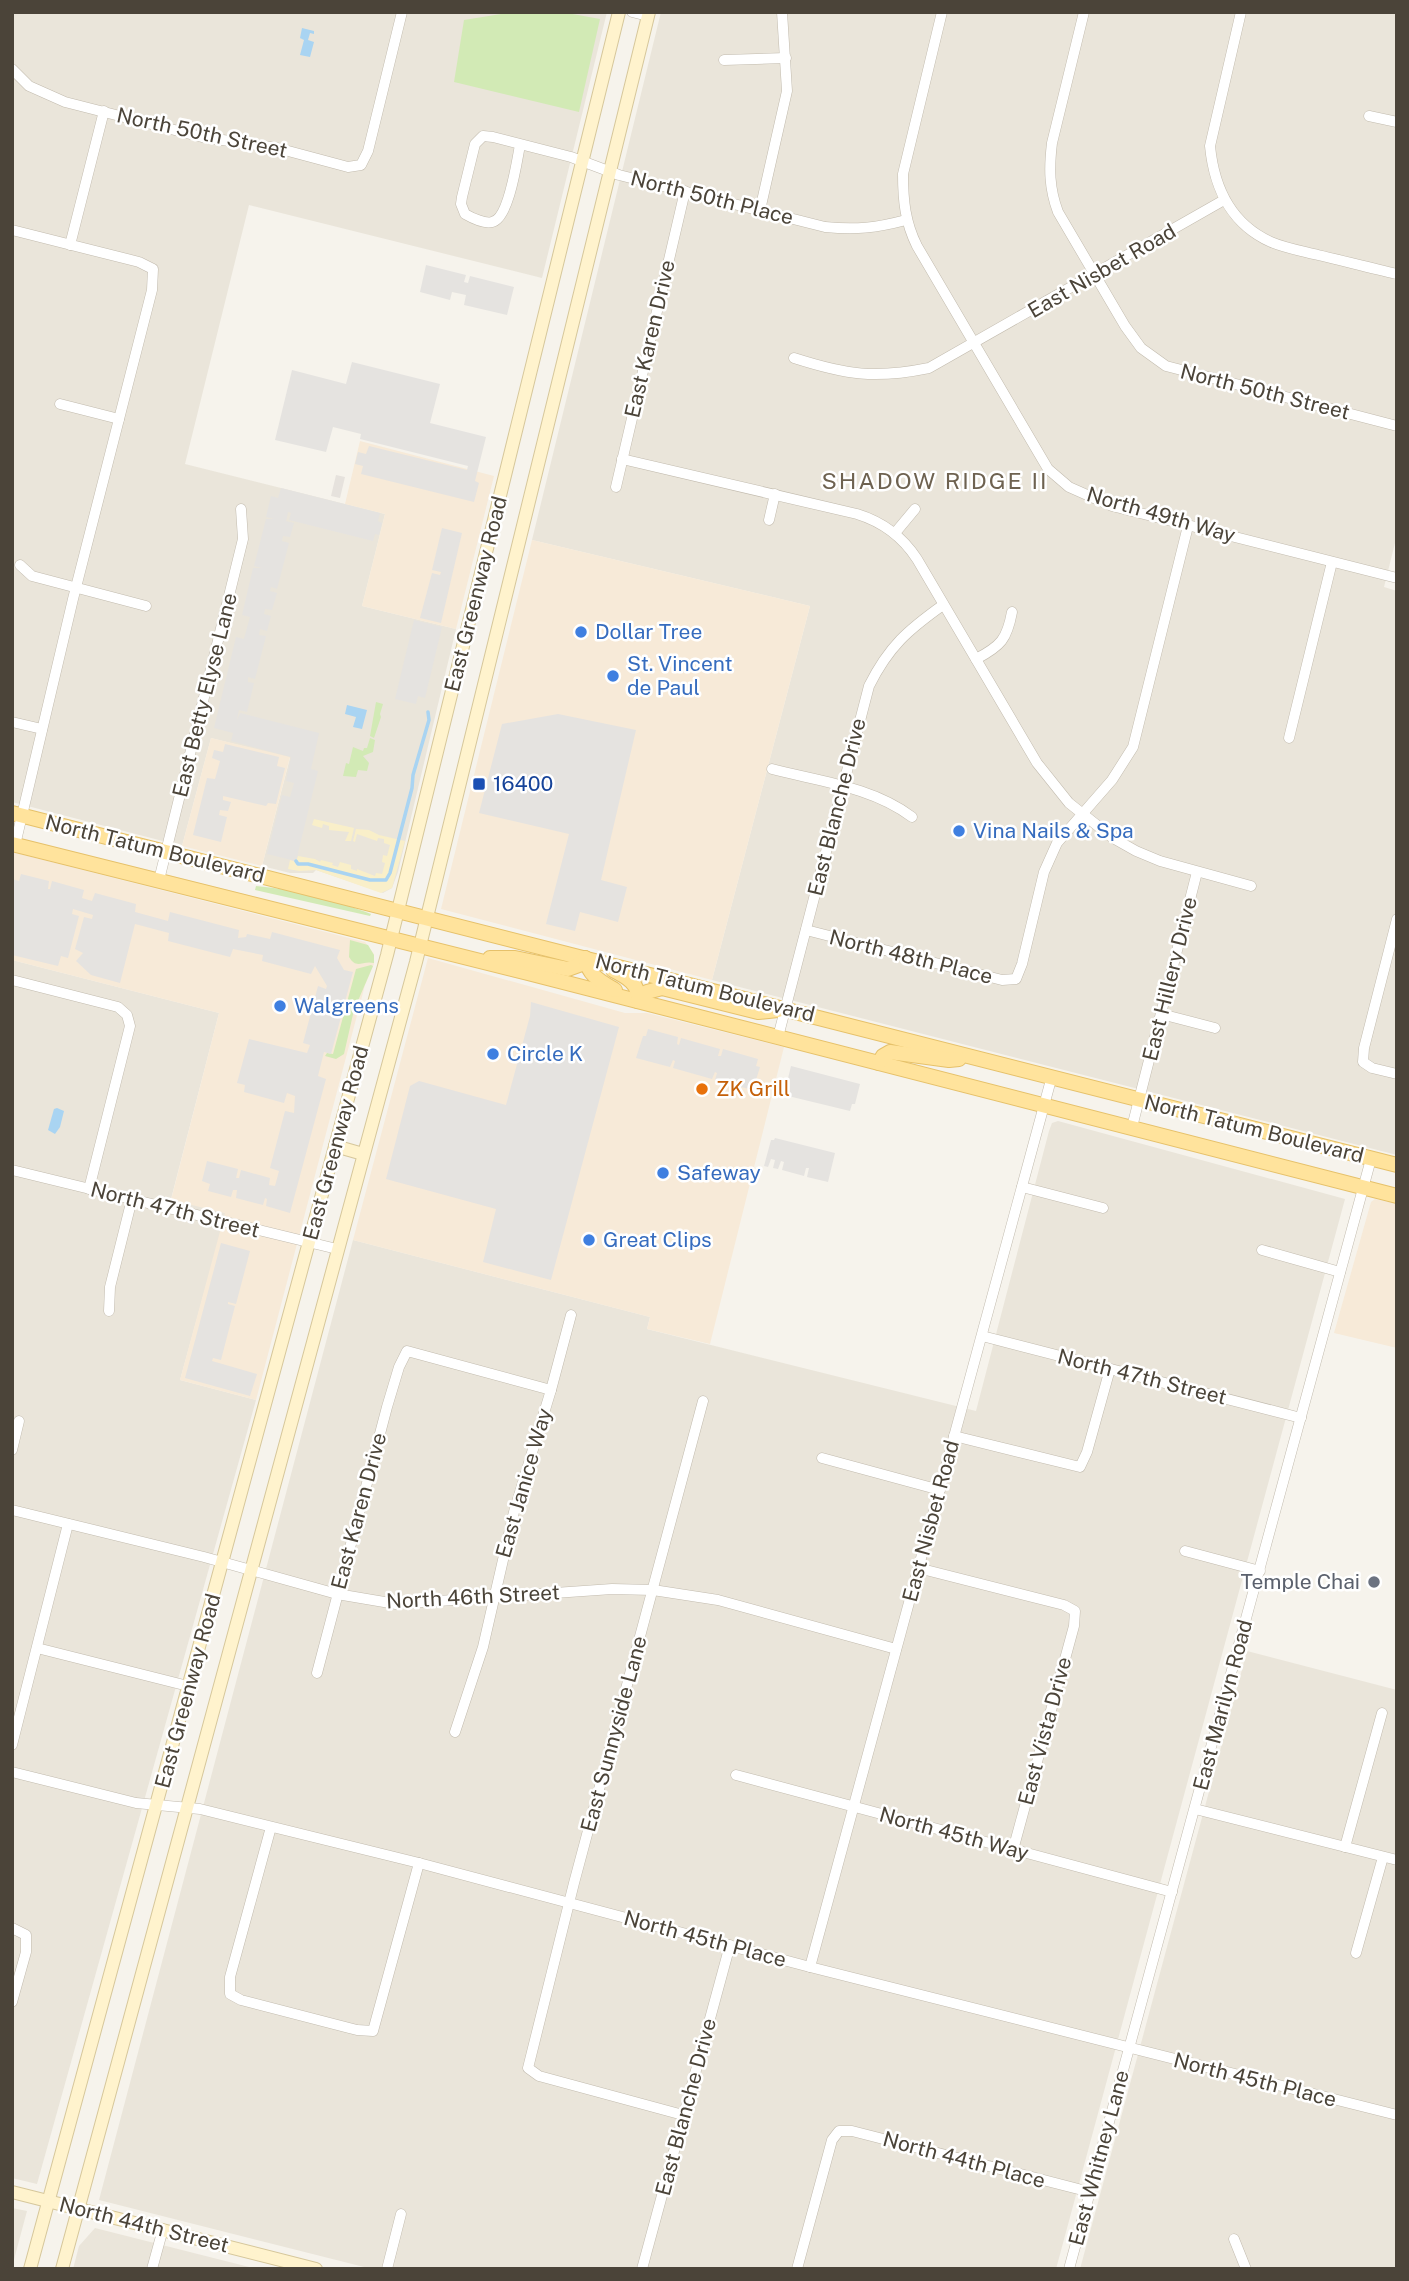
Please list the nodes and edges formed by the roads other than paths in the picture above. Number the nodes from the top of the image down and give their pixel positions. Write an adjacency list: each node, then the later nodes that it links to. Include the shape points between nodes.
1 (402, 12): 12 (street, North 50th Street, via 361,165 348,167 277,148 202,137)
2 (619, 12): 16 (main road, East Greenway Road)
3 (632, 12): 8 (street)
4 (782, 12): 9 (street)
5 (943, 12): 21 (street, via 903,174)
6 (1084, 12): 25 (street, via 1052,143 1049,181 1058,212)
7 (1241, 12): 19 (street, via 1210,146)
8 (648, 14): 17 (main road, East Greenway Road)
9 (786, 58): 10 (street); 20 (street, via 785,101)
10 (724, 61)
11 (12, 69): 12 (street, North 50th Street, via 29,86 51,97)
12 (104, 111): 23 (street)
13 (1369, 116): 14 (street)
14 (1397, 122)
15 (520, 145): 15 (street, North 50th Place, via 483,136 475,144 462,197 465,214 490,223 503,214); 16 (street, North 50th Place)
16 (582, 162): 17 (street, North 50th Place); 60 (main road, East Greenway Road)
17 (609, 172): 18 (street, North 50th Place); 61 (main road, East Greenway Road)
18 (685, 191): 20 (street, North 50th Place); 31 (street, East Karen Drive)
19 (1224, 200): 24 (street, via 1245,225 1272,243); 25 (street, East Nisbet Road)
20 (760, 210): 21 (street, North 50th Place, via 854,230)
21 (906, 220): 26 (street, North 49th Way)
22 (12, 230): 23 (street)
23 (70, 245): 29 (street, via 139,261 153,269 152,290)
24 (1397, 274)
25 (1095, 275): 26 (street, East Nisbet Road); 30 (street, North 50th Street, via 1141,348 1166,366)
26 (975, 344): 27 (street, East Nisbet Road, via 929,368 898,374 871,376); 37 (street, North 49th Way, via 1048,469 1069,487 1112,506)
27 (794, 358)
28 (60, 404): 29 (street)
29 (119, 419): 42 (street)
30 (1397, 426)
31 (622, 459): 32 (street, East Karen Drive); 33 (street)
32 (616, 487)
33 (775, 494): 36 (street); 38 (street, via 857,514)
34 (240, 509): 56 (street, East Betty Elyse Lane, via 243,539)
35 (915, 509): 38 (street)
36 (769, 520)
37 (1188, 526): 39 (street, North 49th Way); 53 (street, via 1133,747)
38 (895, 533): 43 (street, via 918,559)
39 (1332, 562): 41 (street, North 49th Way); 49 (street)
40 (20, 565): 42 (street, via 32,576)
41 (1396, 575)
42 (76, 588): 44 (street); 48 (street)
43 (943, 605): 46 (street); 51 (street, East Blanche Drive, via 908,630 878,668 861,710)
44 (146, 606)
45 (1013, 612): 46 (street, via 1003,641)
46 (976, 659): 53 (street, via 1037,763)
47 (12, 722): 48 (street)
48 (42, 730): 52 (street)
49 (1289, 738)
50 (772, 769): 51 (street)
51 (842, 787): 54 (street, via 898,806); 63 (street, East Blanche Drive)
52 (17, 814): 55 (street); 56 (main road, North Tatum Boulevard)
53 (1082, 814): 57 (street, via 1136,851); 63 (street, North 48th Place, via 1057,843 1044,872 1016,979 1002,980)
54 (912, 817)
55 (13, 844): 58 (main road, North Tatum Boulevard)
56 (166, 852): 58 (street, East Betty Elyse Lane); 60 (main road, North Tatum Boulevard)
57 (1197, 872): 59 (street); 71 (street, East Hillery Drive)
58 (159, 880): 64 (main road, North Tatum Boulevard)
59 (1251, 886)
60 (398, 910): 61 (main road, North Tatum Boulevard); 64 (main road, East Greenway Road)
61 (427, 918): 65 (main road, East Greenway Road); 66 (main road, North Tatum Boulevard)
62 (1397, 919): 76 (street, via 1363,1062)
63 (806, 930): 70 (street, East Blanche Drive)
64 (391, 938): 65 (main road, North Tatum Boulevard); 81 (main road, East Greenway Road)
65 (420, 946): 67 (main road, North Tatum Boulevard); 82 (main road, East Greenway Road)
66 (585, 958): 67 (main road, via 568,970 514,958); 69 (main road, via 633,983); 70 (main road, North Tatum Boulevard)
67 (472, 959): 69 (main road, North Tatum Boulevard)
68 (12, 980): 88 (street, via 118,1007 127,1015 130,1026)
69 (638, 1001): 70 (main road, via 647,992 662,988 758,1012); 73 (main road, North Tatum Boulevard)
70 (786, 1009): 73 (street, East Blanche Drive); 74 (main road, North Tatum Boulevard)
71 (1161, 1014): 72 (street); 78 (street, East Hillery Drive)
72 (1215, 1028)
73 (778, 1037): 75 (main road, North Tatum Boulevard)
74 (977, 1058): 75 (main road, via 949,1060 890,1052); 77 (main road, North Tatum Boulevard)
75 (879, 1063): 79 (main road, North Tatum Boulevard)
76 (1397, 1074)
77 (1052, 1076): 78 (main road, North Tatum Boulevard); 79 (street, East Nisbet Road)
78 (1139, 1100): 80 (street, East Hillery Drive); 83 (main road, North Tatum Boulevard)
79 (1044, 1105): 80 (main road, North Tatum Boulevard); 86 (street, East Nisbet Road)
80 (1132, 1127): 87 (main road, North Tatum Boulevard)
81 (335, 1146): 82 (main road); 92 (main road, East Greenway Road)
82 (363, 1154): 93 (main road, East Greenway Road)
83 (1371, 1159): 84 (main road, North Tatum Boulevard); 87 (street, East Marilyn Road)
84 (1397, 1165)
85 (12, 1170): 88 (street, North 47th Street)
86 (1022, 1187): 91 (street); 98 (street, East Nisbet Road)
87 (1363, 1187): 89 (main road, North Tatum Boulevard); 95 (street, East Marilyn Road)
88 (89, 1189): 90 (street, North 47th Street)
89 (1397, 1196)
90 (132, 1199): 92 (street, North 47th Street); 96 (street, via 110,1287)
91 (1103, 1208)
92 (309, 1242): 93 (street, North 47th Street); 111 (main road, East Greenway Road)
93 (337, 1249): 113 (main road, East Greenway Road)
94 (1262, 1250): 95 (street)
95 (1340, 1272): 102 (street, East Marilyn Road)
96 (109, 1311)
97 (571, 1315): 100 (street, East Janice Way)
98 (982, 1336): 99 (street, North 47th Street); 104 (street, East Nisbet Road)
99 (1110, 1369): 102 (street, North 47th Street); 104 (street, via 1080,1468)
100 (551, 1390): 116 (street, East Karen Drive, via 407,1352 391,1394); 117 (street, East Janice Way, via 513,1513)
101 (703, 1401): 115 (street, East Sunnyside Lane)
102 (1301, 1418): 114 (street, East Marilyn Road)
103 (19, 1421): 105 (street)
104 (954, 1436): 107 (street, East Nisbet Road)
105 (12, 1450)
106 (822, 1458): 107 (street)
107 (940, 1490): 112 (street, East Nisbet Road)
108 (12, 1510): 109 (street, North 46th Street)
109 (68, 1524): 111 (street, North 46th Street); 118 (street)
110 (1185, 1550): 114 (street)
111 (223, 1562): 113 (street, North 46th Street); 121 (main road, East Greenway Road)
112 (918, 1568): 119 (street, East Nisbet Road); 133 (street, East Vista Drive, via 1075,1611)
113 (251, 1570): 116 (street, North 46th Street); 130 (main road, East Greenway Road)
114 (1259, 1571): 129 (street, East Marilyn Road)
115 (653, 1590): 117 (street, North 46th Street, via 612,1588); 119 (street, North 46th Street, via 718,1600); 138 (street, East Sunnyside Lane)
116 (337, 1594): 117 (street, North 46th Street, via 396,1604); 120 (street, East Karen Drive)
117 (494, 1599): 123 (street, East Janice Way)
118 (37, 1648): 121 (street); 124 (street)
119 (896, 1649): 128 (street, East Nisbet Road)
120 (317, 1673)
121 (188, 1686): 127 (main road, East Greenway Road)
122 (1382, 1713): 132 (street)
123 (455, 1732)
124 (12, 1745)
125 (12, 1772): 127 (street, North 45th Place)
126 (736, 1775): 128 (street, North 45th Way)
127 (156, 1806): 130 (street, North 45th Place); 149 (main road, East Greenway Road)
128 (853, 1807): 133 (street, North 45th Way); 142 (street, East Nisbet Road)
129 (1195, 1808): 132 (street); 137 (street, East Marilyn Road)
130 (186, 1809): 131 (street, North 45th Place); 150 (main road, East Greenway Road)
131 (271, 1827): 136 (street, North 45th Place); 136 (street, via 230,1977 230,1994 357,2030 373,2031)
132 (1345, 1847): 134 (street)
133 (1013, 1850): 137 (street, North 45th Way)
134 (1383, 1857): 135 (street); 141 (street)
135 (1397, 1860)
136 (419, 1863): 138 (street, North 45th Place)
137 (1172, 1892): 144 (street, East Marilyn Road)
138 (569, 1901): 140 (street, North 45th Place); 145 (street, East Sunnyside Lane, via 528,2068 539,2076)
139 (12, 1928): 143 (street, via 26,1935)
140 (730, 1945): 142 (street, North 45th Place); 145 (street, East Blanche Drive)
141 (1356, 1953)
142 (810, 1967): 144 (street, North 45th Place)
143 (12, 2002)
144 (1129, 2048): 146 (street, North 45th Place); 148 (street, East Whitney Lane)
145 (683, 2115): 160 (street, East Blanche Drive)
146 (1397, 2115)
147 (12, 2192): 149 (main road, North 44th Street)
148 (1090, 2192): 161 (street, North 44th Place, via 839,2131 832,2140); 162 (street, East Whitney Lane)
149 (49, 2201): 150 (main road, North 44th Street); 155 (main road, East Greenway Road)
150 (78, 2209): 152 (main road, North 44th Street); 156 (main road, East Greenway Road)
151 (401, 2214): 159 (street)
152 (163, 2230): 154 (main road, North 44th Street); 157 (street)
153 (1234, 2239): 163 (street)
154 (294, 2266): 158 (main road, North 44th Street)
155 (30, 2269)
156 (62, 2269)
157 (152, 2269)
158 (316, 2269)
159 (387, 2269)
160 (642, 2269)
161 (797, 2269)
162 (1069, 2269)
163 (1246, 2269)

